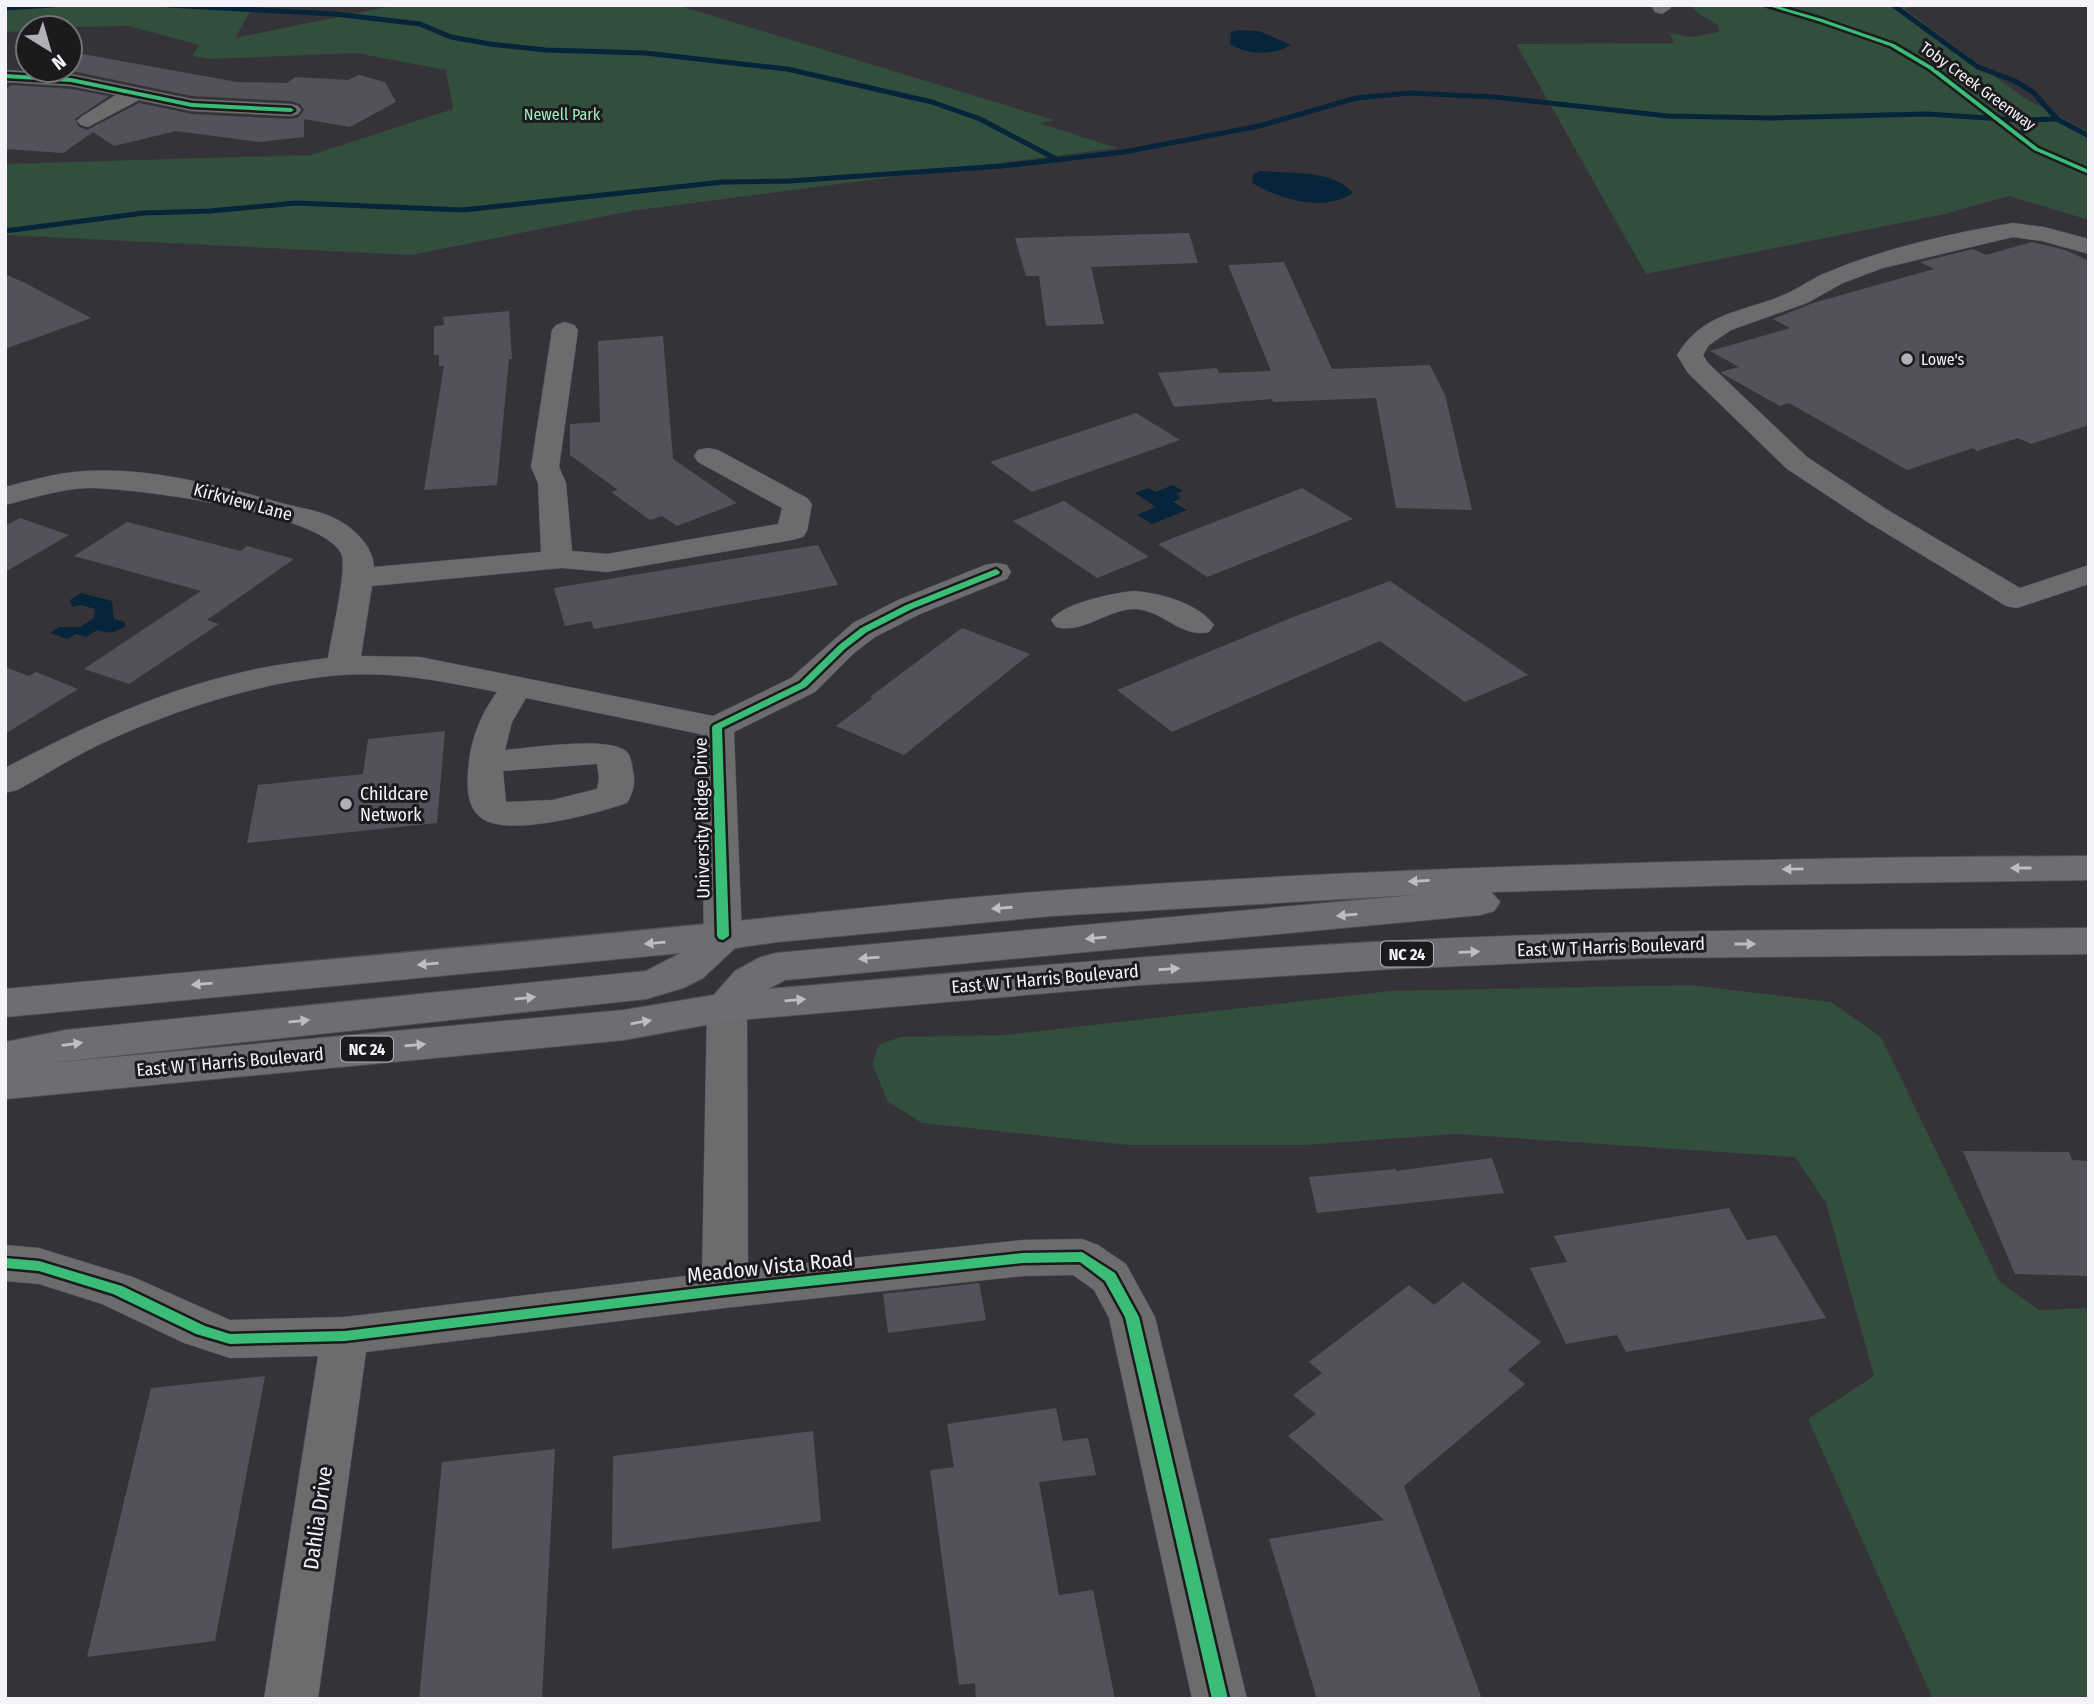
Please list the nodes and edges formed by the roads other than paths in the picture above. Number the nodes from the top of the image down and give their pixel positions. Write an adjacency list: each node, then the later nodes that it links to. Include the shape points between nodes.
1 (5, 76): 2 (street, via 71,80)
2 (136, 94): 3 (street, via 192,104); 4 (street)
3 (291, 110)
4 (89, 121)
5 (2089, 247): 11 (street, via 2013,230 1874,263 1789,302 1722,325 1699,340 1690,355 1797,463 2017,599)
6 (565, 330): 9 (street, via 545,467 552,482)
7 (708, 456): 9 (street, via 797,504 792,531 607,563)
8 (5, 496): 12 (street, Kirkview Lane, via 69,482 108,480 188,488 324,524 344,536 356,551)
9 (557, 560): 12 (street)
10 (996, 572): 17 (street, University Ridge Drive, via 864,630 803,685)
11 (2089, 574)
12 (359, 578): 15 (street, Kirkview Lane)
13 (1067, 620): 14 (street, via 1120,600 1148,600)
14 (1198, 625)
15 (343, 665): 16 (street, University Ridge Drive, via 420,667); 19 (street, University Ridge Drive, via 246,681 175,703 95,734)
16 (519, 685): 17 (street, University Ridge Drive); 18 (street, via 495,722)
17 (717, 727): 22 (street, University Ridge Drive)
18 (487, 762)
19 (5, 782)
20 (2089, 868): 21 (main road, one-way to 21)
21 (1657, 873): 22 (main road, one-way to 22, via 1116,899); 25 (main road, one-way to 25, via 1476,903 776,967 750,981)
22 (723, 936): 24 (main road, one-way to 24); 26 (main road, one-way to 22, via 66,1045 646,985 694,967)
23 (2082, 940): 25 (main road, East W T Harris Boulevard / NC 24, one-way to 23, via 1141,971 1406,954 1639,945)
24 (5, 1003)
25 (727, 1007): 27 (main road, East W T Harris Boulevard / NC 24, one-way to 25, via 624,1025); 29 (street)
26 (5, 1057)
27 (5, 1083)
28 (5, 1263): 30 (street, Meadow Vista Road, via 39,1266 117,1290 230,1339)
29 (725, 1290): 30 (street, Meadow Vista Road); 32 (street, Meadow Vista Road, via 1023,1258 1082,1257 1110,1277 1135,1328)
30 (345, 1336): 31 (street, Dahlia Drive)
31 (291, 1699)
32 (1220, 1699)

